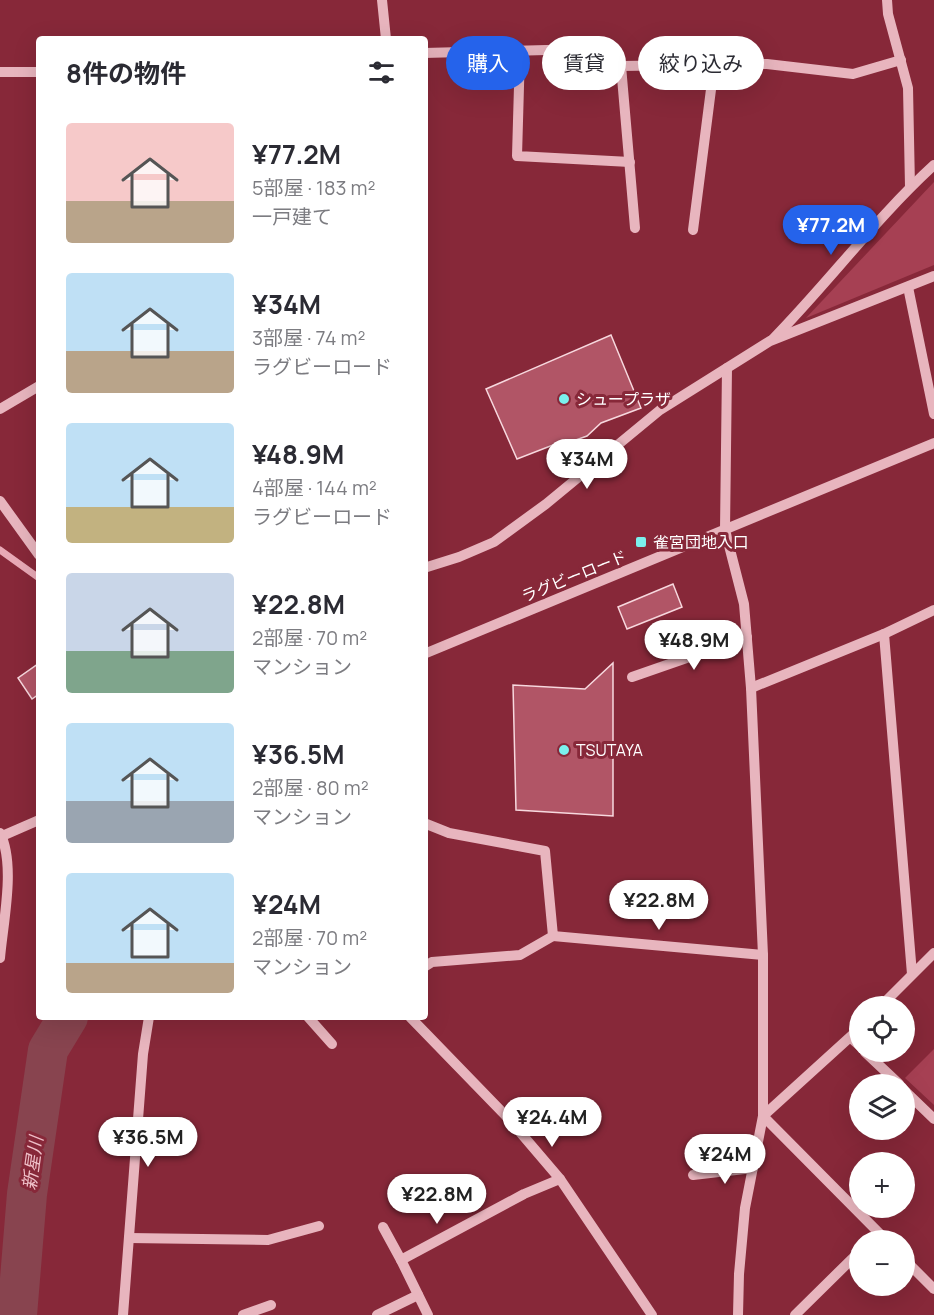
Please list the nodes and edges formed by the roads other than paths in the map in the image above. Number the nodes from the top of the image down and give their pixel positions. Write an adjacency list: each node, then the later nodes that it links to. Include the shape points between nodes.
1 (382, 0): 3 (street)
2 (887, 0): 6 (street)
3 (386, 36)
4 (428, 53): 5 (street)
5 (446, 53)
6 (901, 60): 7 (street, via 853,74); 15 (street, via 909,88)
7 (764, 64)
8 (0, 72): 9 (street)
9 (36, 72)
10 (519, 90): 13 (street, via 518,156)
11 (623, 90): 13 (street)
12 (711, 90): 17 (street)
13 (630, 162): 16 (street)
14 (934, 165): 15 (street)
15 (910, 187): 20 (street)
16 (635, 228)
17 (693, 231)
18 (934, 276): 19 (street)
19 (908, 287): 20 (street); 24 (street)
20 (770, 341): 21 (street)
21 (728, 368): 27 (street); 29 (street, via 660,410 494,542)
22 (36, 388): 23 (street)
23 (0, 409)
24 (934, 414)
25 (934, 443): 27 (street, ラグビーロード)
26 (0, 501): 28 (street)
27 (725, 530): 32 (street, via 744,604); 33 (street, ラグビーロード)
28 (36, 551)
29 (428, 567)
30 (934, 610): 31 (street)
31 (884, 634): 35 (street); 44 (street)
32 (747, 637): 34 (street); 35 (street)
33 (428, 652)
34 (632, 677)
35 (751, 688): 41 (street)
36 (36, 821): 38 (street)
37 (428, 825): 39 (street, via 448,833 545,851)
38 (1, 835): 42 (street, via 9,867)
39 (553, 936): 41 (street); 43 (street, via 520,955)
40 (934, 953): 44 (street)
41 (763, 955): 54 (street)
42 (0, 958)
43 (428, 964)
44 (912, 974): 45 (street)
45 (891, 996)
46 (149, 1020): 62 (street)
47 (311, 1020): 50 (street)
48 (413, 1020): 58 (street, via 508,1118)
49 (849, 1039): 54 (street)
50 (332, 1044)
51 (876, 1062): 52 (street)
52 (888, 1074)
53 (915, 1101): 55 (street)
54 (763, 1116): 56 (street); 61 (street)
55 (934, 1119)
56 (753, 1168): 57 (street); 74 (street, via 745,1208)
57 (693, 1175)
58 (560, 1179): 63 (street); 73 (street)
59 (319, 1226): 62 (street, via 268,1240)
60 (383, 1227): 63 (street)
61 (870, 1230)
62 (129, 1238): 69 (street)
63 (401, 1260): 67 (street)
64 (849, 1262): 75 (street)
65 (915, 1270): 66 (street)
66 (934, 1289)
67 (418, 1295): 71 (street); 72 (street)
68 (272, 1305): 70 (street)
69 (123, 1315)
70 (243, 1315)
71 (377, 1315)
72 (428, 1315)
73 (652, 1315)
74 (738, 1315)
75 (795, 1315)

